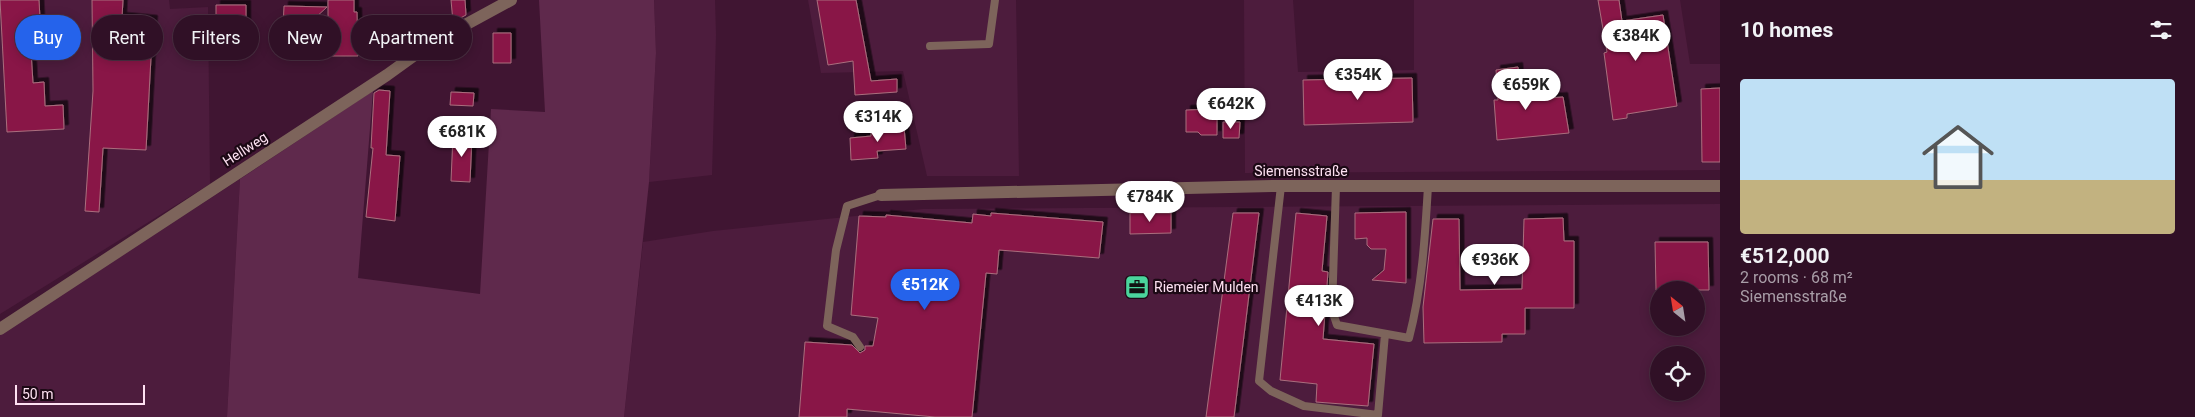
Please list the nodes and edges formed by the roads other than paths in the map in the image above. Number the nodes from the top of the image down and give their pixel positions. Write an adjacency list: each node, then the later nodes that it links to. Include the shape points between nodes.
1 (511, 0): 9 (street, Hellweg, via 430,44)
2 (995, 0): 3 (lane, via 989,44)
3 (930, 46)
4 (1281, 186): 5 (street, Siemensstraße); 8 (street, Siemensstraße); 10 (lane, via 1258,381 1271,391 1304,406 1378,414)
5 (1336, 186): 6 (street, Siemensstraße); 10 (lane, via 1332,310 1337,326)
6 (1428, 186): 7 (street, Siemensstraße); 10 (lane, via 1424,257 1409,338)
7 (1720, 186)
8 (881, 195): 11 (lane, via 847,206 836,250 826,326 854,337)
9 (0, 328)
10 (1385, 334)
11 (860, 347)

